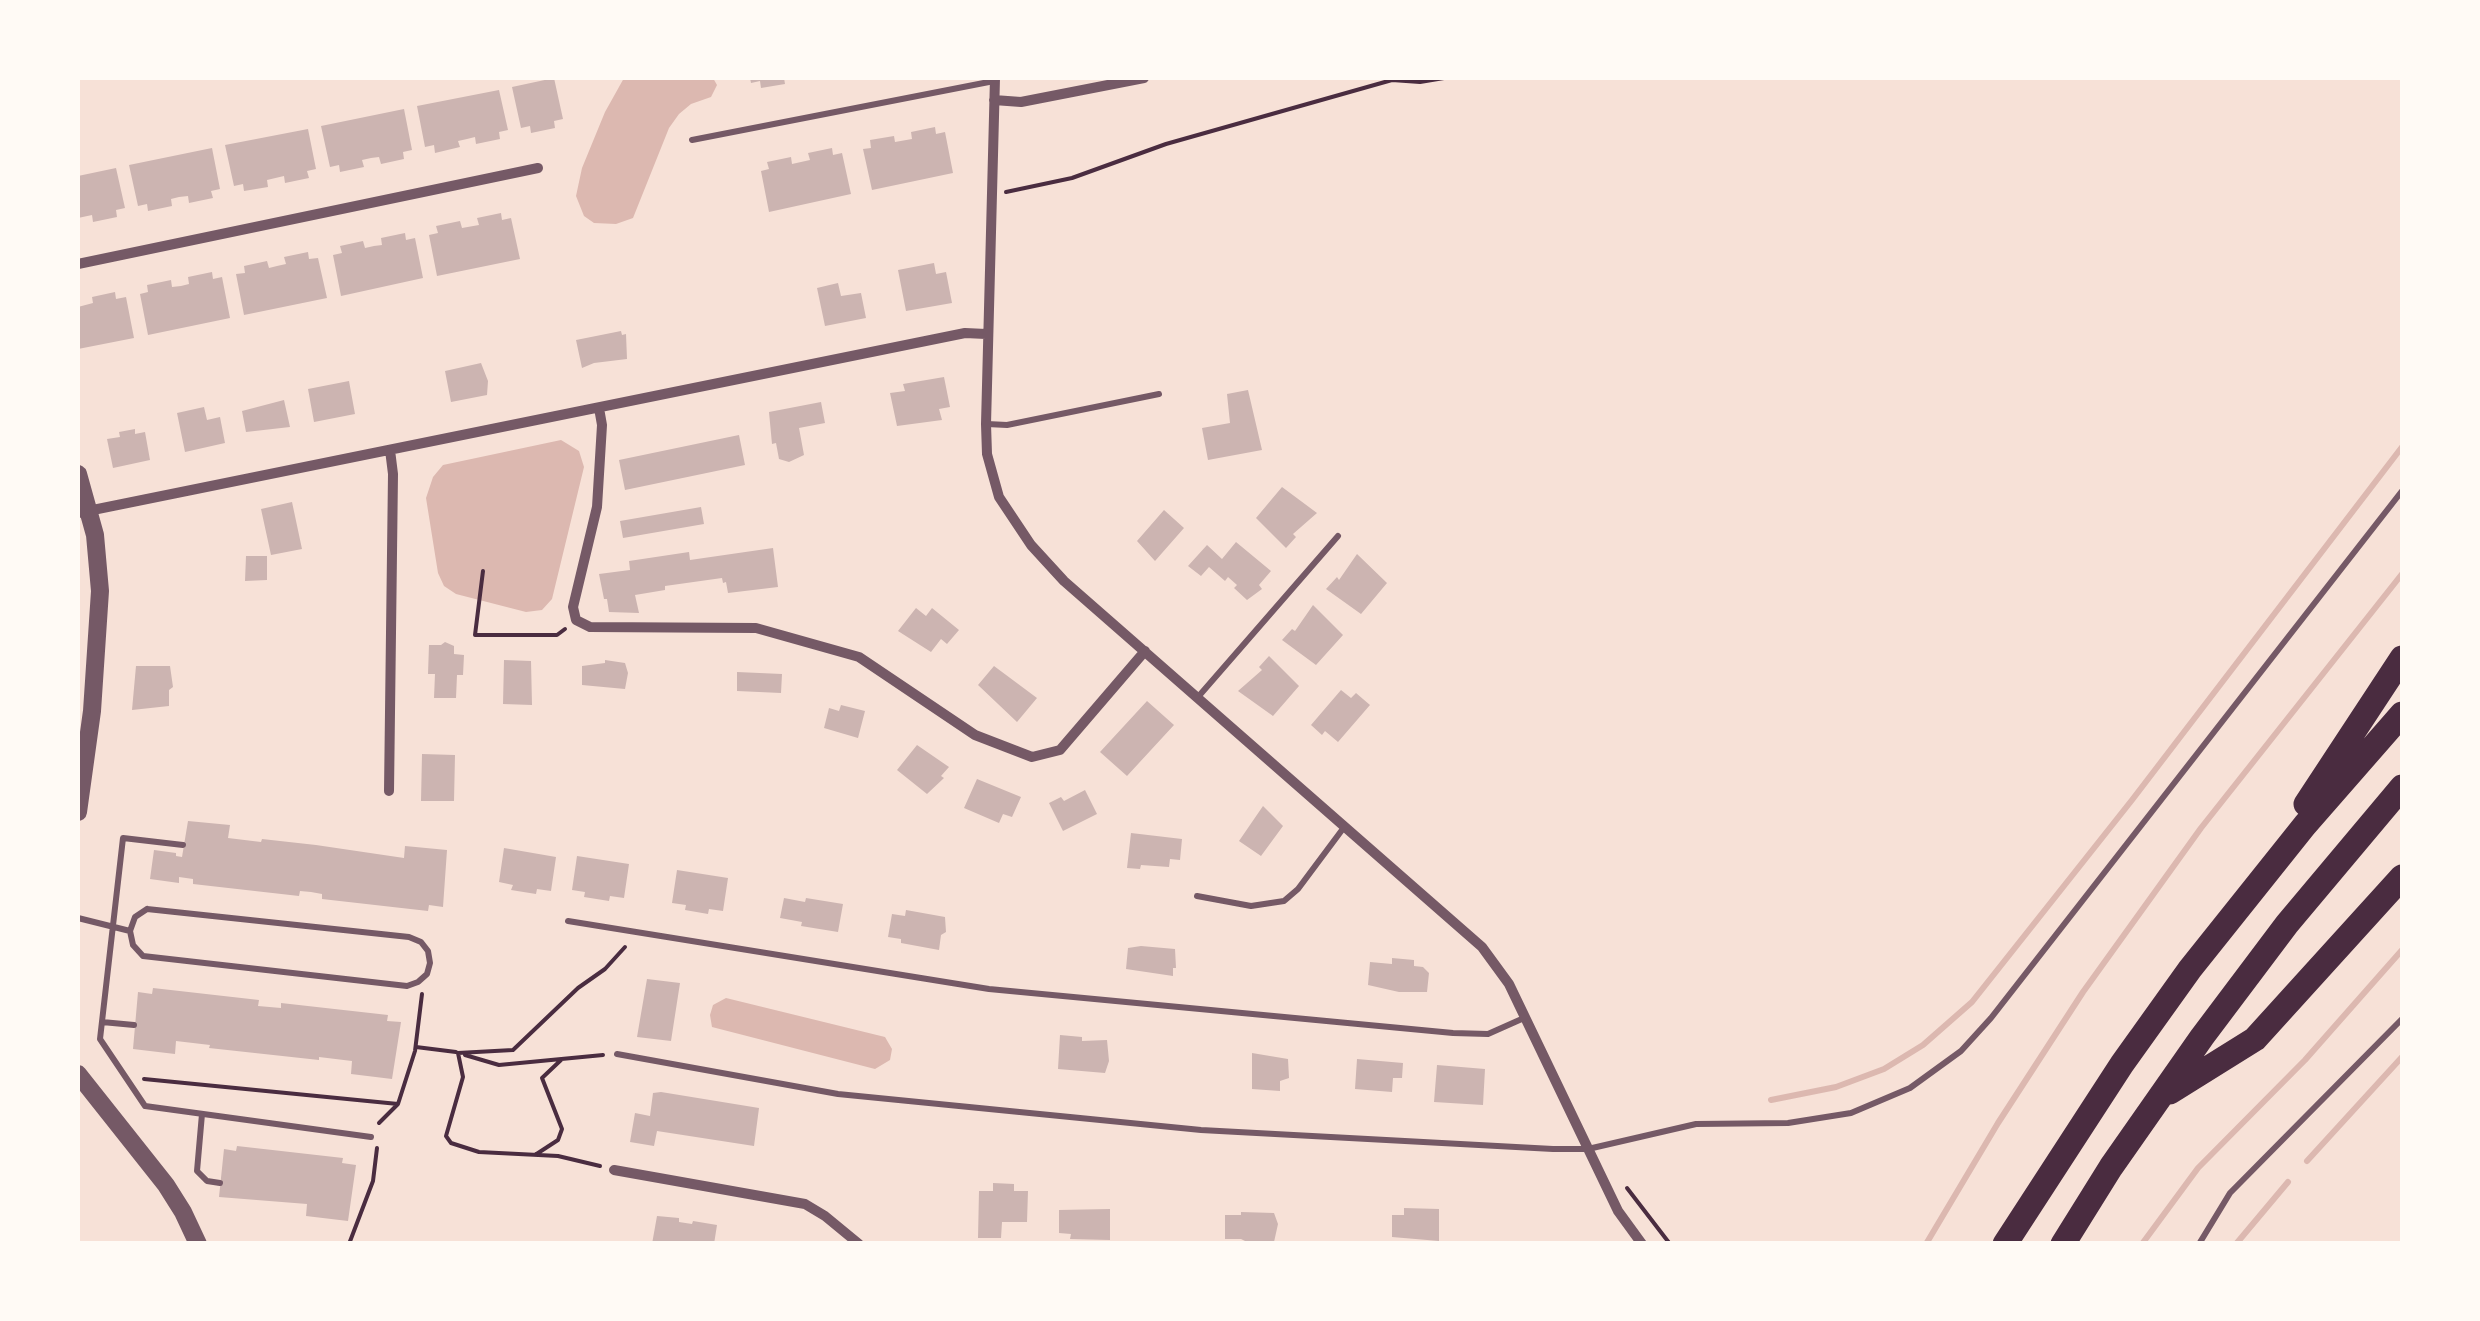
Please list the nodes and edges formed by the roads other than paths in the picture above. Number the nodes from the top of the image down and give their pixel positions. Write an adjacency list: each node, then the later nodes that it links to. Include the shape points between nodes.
1 (1144, 78): 3 (street, via 1021,102)
2 (995, 79): 3 (street); 4 (lane)
3 (994, 100): 7 (street)
4 (692, 140)
5 (538, 168): 6 (street)
6 (78, 264)
7 (986, 334): 9 (street); 10 (street)
8 (1159, 394): 10 (lane)
9 (599, 408): 11 (street); 16 (street, via 597,506 573,608 576,620 590,627 756,628 859,656 974,735 1032,757 1060,750)
10 (986, 424): 16 (street, via 992,479 1014,523 1064,581)
11 (390, 450): 14 (street); 22 (street)
12 (78, 474): 14 (street)
13 (2402, 491): 42 (lane, via 1962,1051 1910,1088 1851,1112 1788,1123 1696,1124)
14 (84, 512): 19 (street, via 98,554 100,591)
15 (1338, 536): 18 (lane)
16 (1145, 650): 18 (street)
17 (2402, 658): 27 (highway)
18 (1198, 696): 24 (street)
19 (86, 710): 23 (street)
20 (2402, 714): 27 (highway)
21 (2402, 787): 39 (highway, via 2276,938)
22 (389, 792)
23 (78, 812)
24 (1346, 825): 28 (lane, via 1284,901 1251,906); 33 (street, via 1482,947)
25 (183, 845): 31 (lane, via 123,838)
26 (2402, 877): 39 (highway, via 2255,1039)
27 (2256, 885): 48 (highway, via 2122,1064)
28 (1196, 896)
29 (78, 918): 31 (lane)
30 (568, 921): 33 (lane, via 1009,991 1453,1033 1488,1034)
31 (113, 928): 32 (lane); 35 (lane)
32 (130, 931): 32 (lane, via 143,956 407,986 427,974 430,963 428,951 410,937 147,909)
33 (1526, 1017): 42 (street)
34 (2402, 1019): 50 (lane, via 2230,1193)
35 (102, 1022): 36 (lane); 40 (lane, via 100,1039 146,1106)
36 (134, 1025)
37 (617, 1054): 42 (lane, via 838,1094 1201,1130)
38 (78, 1074): 45 (street, via 166,1184)
39 (2157, 1100): 49 (highway)
40 (202, 1114): 41 (lane); 44 (lane, via 197,1171)
41 (372, 1138)
42 (1588, 1150): 47 (street)
43 (614, 1170): 46 (street, via 805,1204)
44 (220, 1183)
45 (198, 1244)
46 (858, 1244)
47 (1642, 1244)
48 (2005, 1244)
49 (2063, 1244)
50 (2200, 1244)

